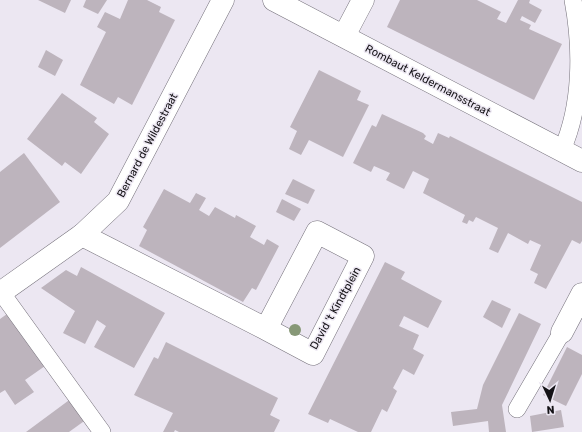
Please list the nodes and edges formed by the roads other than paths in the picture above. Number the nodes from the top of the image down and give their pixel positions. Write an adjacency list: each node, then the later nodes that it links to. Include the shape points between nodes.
1 (223, 0): 8 (street, Bernard de Wildestraat, via 118,201)
2 (274, 0): 5 (street, Rombaut Keldermansstraat)
3 (363, 0): 5 (street)
4 (573, 0): 6 (lane, via 581,54 571,129)
5 (344, 36): 6 (street, Rombaut Keldermansstraat)
6 (562, 150): 7 (street, Rombaut Keldermansstraat)
7 (582, 161)
8 (82, 235): 9 (street, Bernard de Wildestraat); 11 (street, David 't Kindtplein)
9 (1, 293): 14 (lane)
10 (582, 294): 12 (street)
11 (266, 330): 11 (street, David 't Kindtplein, via 317,232 363,256 313,354)
12 (562, 332): 13 (lane)
13 (517, 409)
14 (102, 432)

